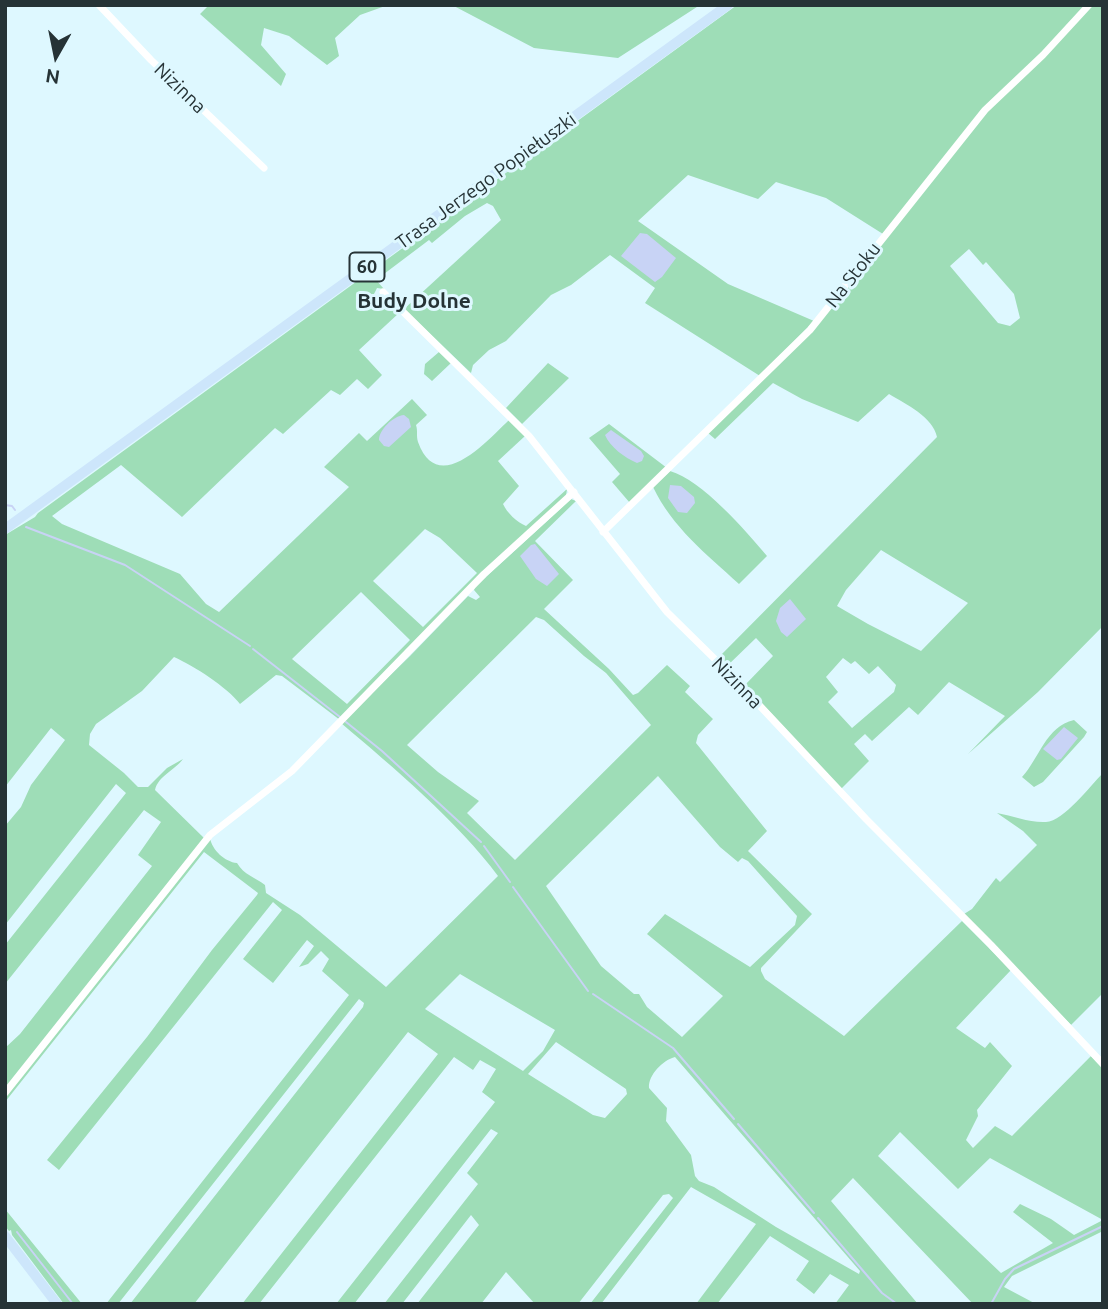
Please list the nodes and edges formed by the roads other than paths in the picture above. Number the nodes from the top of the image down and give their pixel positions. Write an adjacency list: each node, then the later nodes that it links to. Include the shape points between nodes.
1 (99, 5): 4 (street, Nizinna)
2 (728, 5): 7 (main road, Trasa Jerzego Popiełuszki / 60)
3 (1089, 5): 8 (street, Na Stoku, via 985,110 810,330)
4 (264, 168)
5 (383, 292): 6 (street, Nizinna, via 519,425)
6 (574, 492): 8 (street, Nizinna); 10 (street, via 476,582 292,771 210,835)
7 (5, 529)
8 (603, 532): 9 (street, Nizinna, via 667,612)
9 (1103, 1064)
10 (5, 1093)
11 (5, 1236): 12 (main road)
12 (57, 1304)

